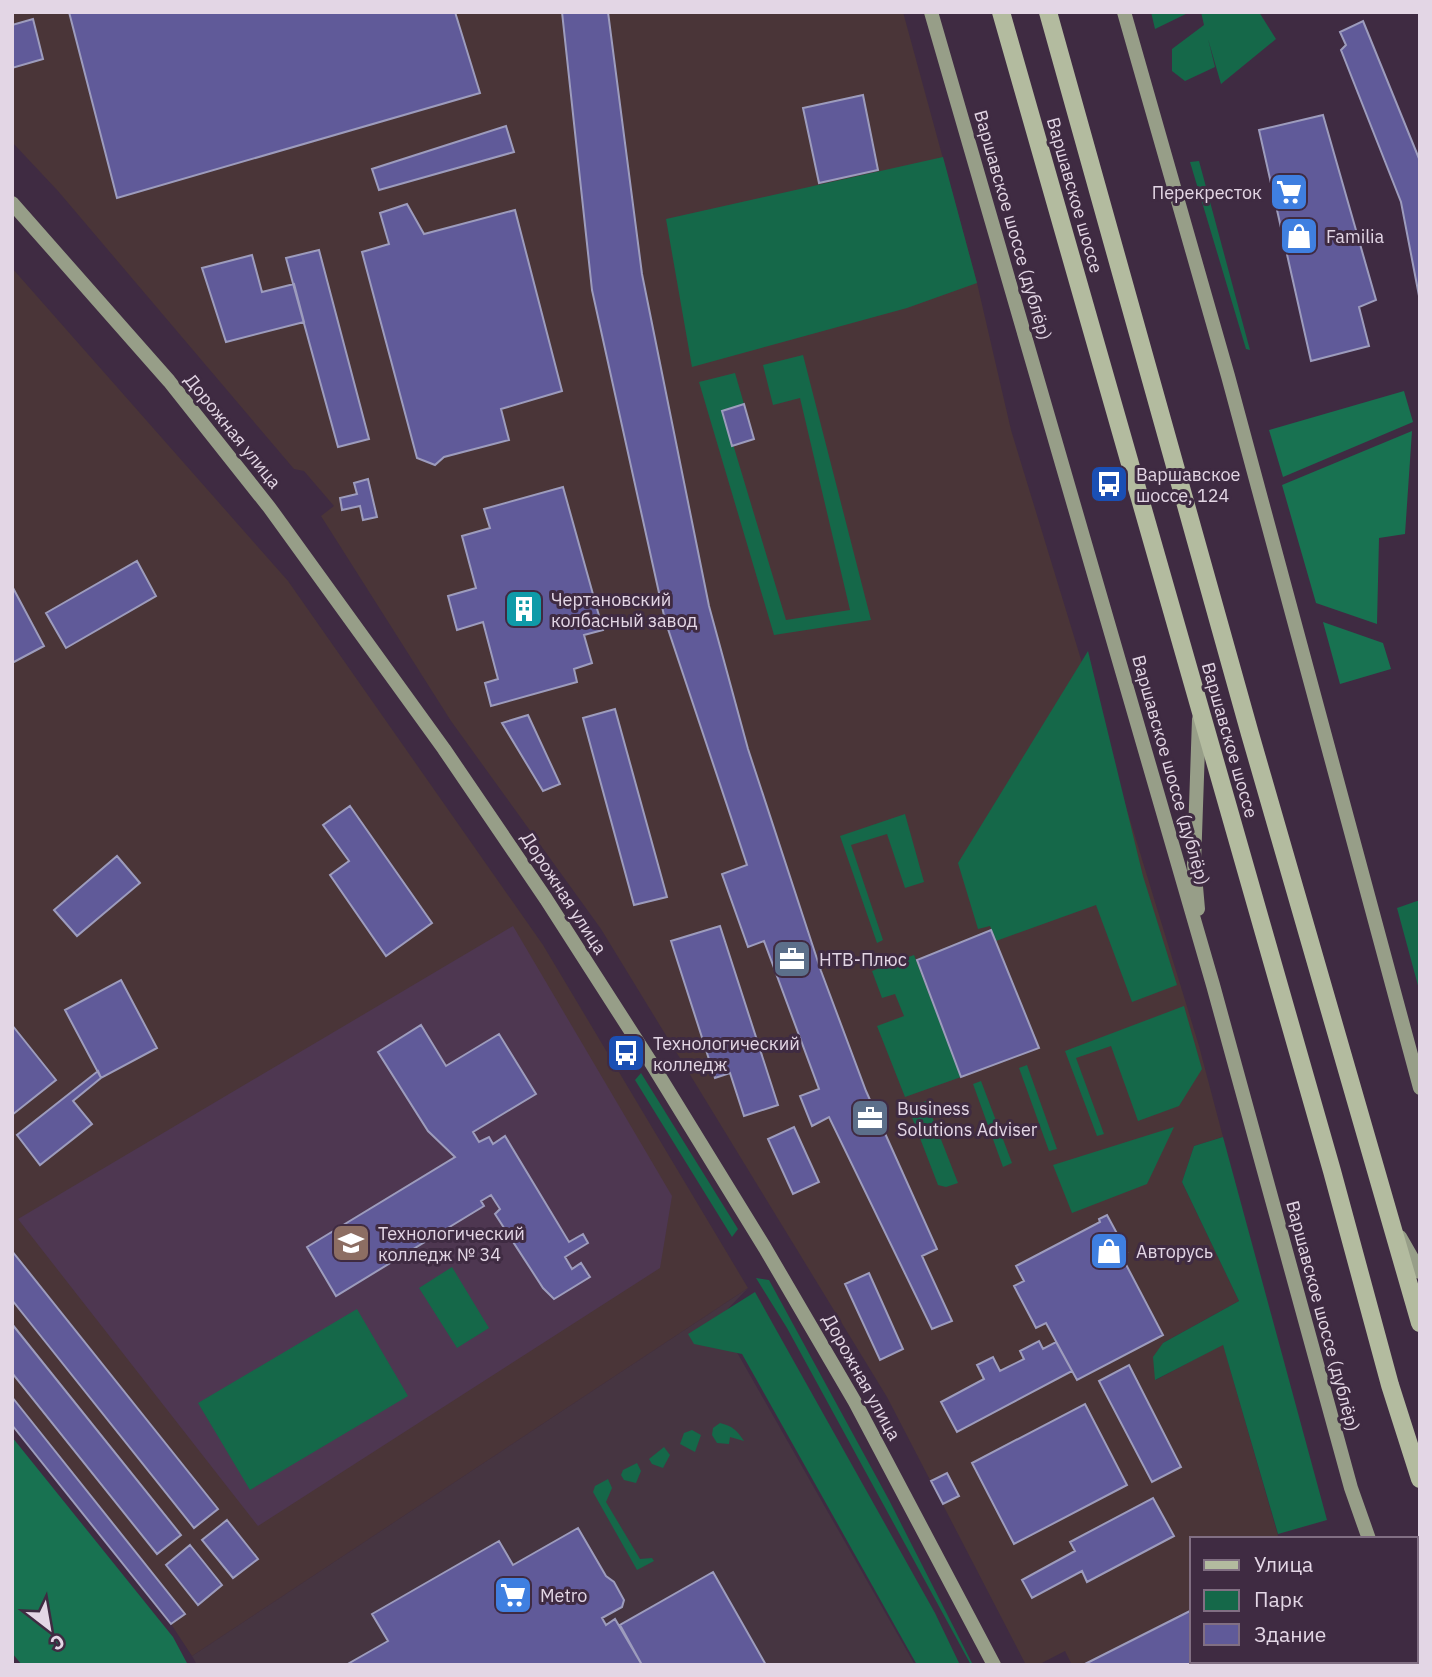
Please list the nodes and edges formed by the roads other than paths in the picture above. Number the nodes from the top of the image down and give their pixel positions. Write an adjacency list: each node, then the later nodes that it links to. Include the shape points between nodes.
1 (931, 12): 7 (main road, Варшавское шоссе (дублёр))
2 (1001, 12): 6 (main road, Варшавское шоссе)
3 (1048, 12): 9 (main road, Варшавское шоссе)
4 (1124, 12): 8 (main road, via 1228,376)
5 (12, 203): 14 (main road, Дорожная улица, via 169,381 269,507 546,898 751,1224 855,1402)
6 (1200, 711): 7 (main road, via 1194,864); 12 (main road, Варшавское шоссе)
7 (1213, 985): 13 (main road, Варшавское шоссе (дублёр))
8 (1420, 1088)
9 (1389, 1216): 10 (main road); 11 (main road, Варшавское шоссе)
10 (1420, 1272)
11 (1420, 1323)
12 (1420, 1479)
13 (1368, 1537)
14 (994, 1665)

